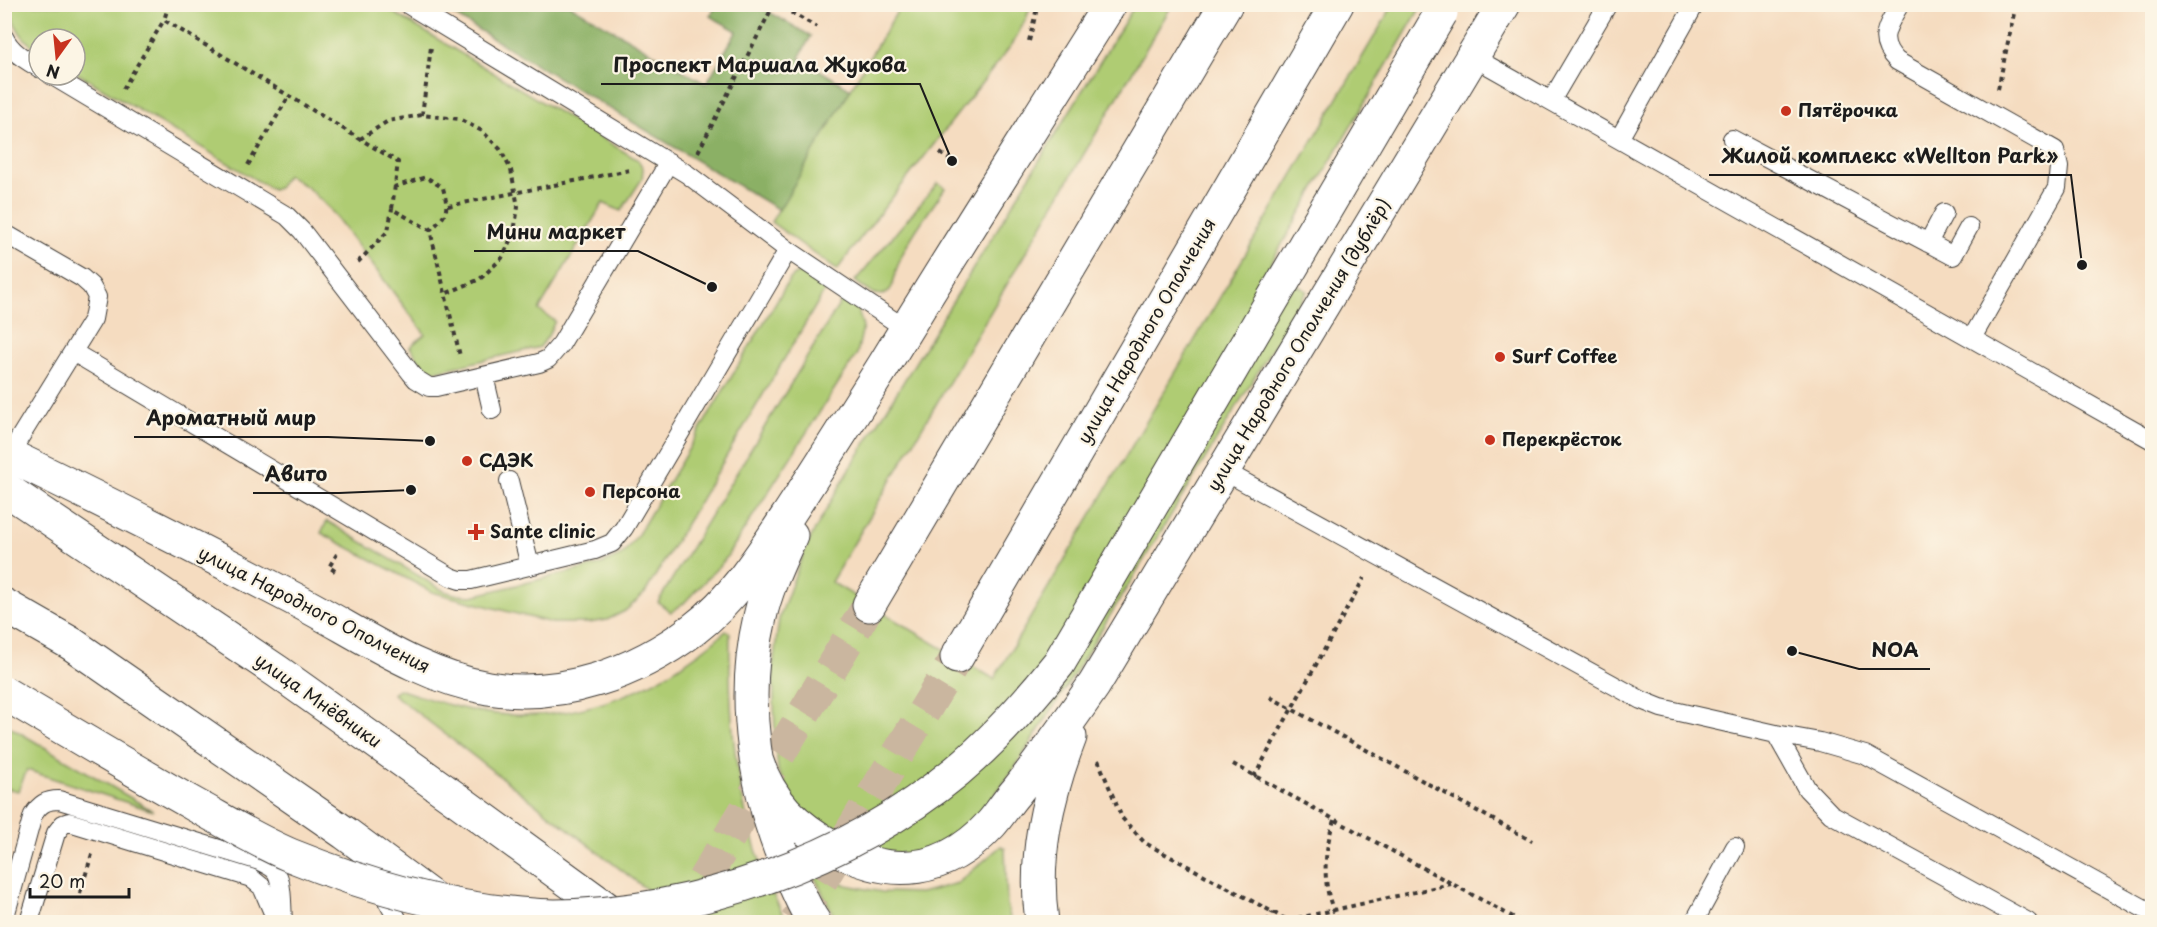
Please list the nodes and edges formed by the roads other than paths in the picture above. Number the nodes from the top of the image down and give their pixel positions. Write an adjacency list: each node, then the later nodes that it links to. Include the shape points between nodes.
1 (407, 4): 17 (lane)
2 (1110, 4): 23 (main road)
3 (1226, 4): 36 (main road)
4 (1337, 4): 37 (main road, улица Народного Ополчения)
5 (1504, 4): 11 (main road, улица Народного Ополчения (дублёр))
6 (1608, 4): 14 (lane)
7 (1695, 4): 15 (lane)
8 (1900, 4): 24 (lane, via 1884,40 1887,51 1897,61 2055,150 2059,167 2057,188)
9 (1444, 9): 39 (main road, bridge, via 1059,663 1010,721 957,771 894,816 826,853 693,900 626,911 554,916 470,908 353,879 286,853 165,788)
10 (4, 38): 12 (lane)
11 (1473, 57): 14 (lane); 31 (main road, улица Народного Ополчения (дублёр))
12 (27, 61)
13 (71, 87): 26 (lane, via 287,216 416,379 436,387)
14 (1551, 101): 15 (lane)
15 (1619, 139): 24 (lane)
16 (1732, 139): 21 (lane)
17 (669, 162): 22 (lane); 26 (lane, via 554,353 540,363)
18 (1944, 213): 21 (lane)
19 (1969, 227): 21 (lane, via 1953,256)
20 (4, 233): 25 (lane, via 82,278 94,291 97,297 93,318)
21 (1928, 243)
22 (788, 250): 23 (lane); 34 (lane, via 618,536 604,547)
23 (906, 329): 28 (main road)
24 (1971, 338): 29 (lane)
25 (73, 352): 30 (lane); 34 (lane, via 451,577 471,580)
26 (475, 378): 27 (lane)
27 (492, 411)
28 (849, 422): 30 (main road, улица Народного Ополчения, via 757,559 696,627 617,674 575,686 531,691 488,688 443,676 400,657); 41 (main road, via 796,523 760,616 751,706)
29 (2152, 440)
30 (7, 454)
31 (1224, 471): 38 (main road, улица Народного Ополчения (дублёр)); 40 (lane, via 1641,700)
32 (509, 481): 34 (lane)
33 (4, 488): 51 (main road, улица Мнёвники, via 278,672)
34 (530, 566)
35 (4, 605): 42 (main road, via 72,644)
36 (869, 605)
37 (957, 657)
38 (1094, 685): 41 (main road, via 992,824 963,850 935,864 904,868 874,864 820,840 794,822 775,800); 53 (main road, via 1074,724 1043,826 1039,866)
39 (4, 693)
40 (1776, 735): 44 (lane, via 1865,754); 55 (lane, via 1808,789 1831,814)
41 (756, 759): 52 (main road, via 767,814)
42 (345, 833): 49 (lane); 50 (main road)
43 (1735, 847): 54 (lane)
44 (2152, 913)
45 (4, 920): 48 (lane, via 33,815 49,800 59,800 272,868 279,880)
46 (29, 922): 47 (lane, via 56,833 69,822 251,878 262,887)
47 (277, 922)
48 (283, 922)
49 (399, 922)
50 (465, 922)
51 (625, 922)
52 (814, 922)
53 (1042, 922)
54 (1694, 922)
55 (2028, 922)

